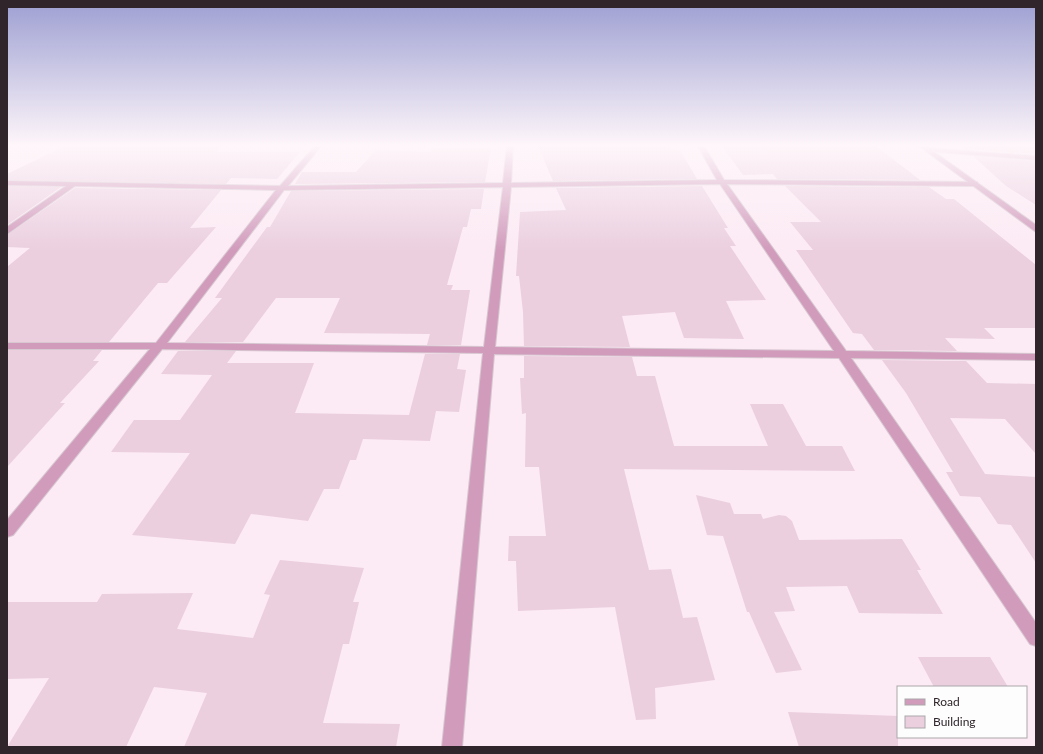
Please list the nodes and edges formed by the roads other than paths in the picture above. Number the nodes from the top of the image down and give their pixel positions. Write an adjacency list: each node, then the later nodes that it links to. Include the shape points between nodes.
1 (288, 181): 9 (street)
2 (507, 181): 8 (street)
3 (970, 181): 7 (street)
4 (722, 182): 7 (street); 8 (street); 15 (street)
5 (7, 183): 6 (street)
6 (74, 184): 9 (street); 11 (street)
7 (974, 184): 10 (street)
8 (507, 185): 9 (street); 14 (street)
9 (282, 188): 13 (street)
10 (1036, 228)
11 (7, 231)
12 (7, 346): 13 (street)
13 (159, 346): 14 (street); 17 (street)
14 (489, 351): 15 (street); 19 (street)
15 (842, 354): 16 (street); 18 (street)
16 (1036, 357)
17 (7, 531)
18 (1036, 638)
19 (452, 747)

